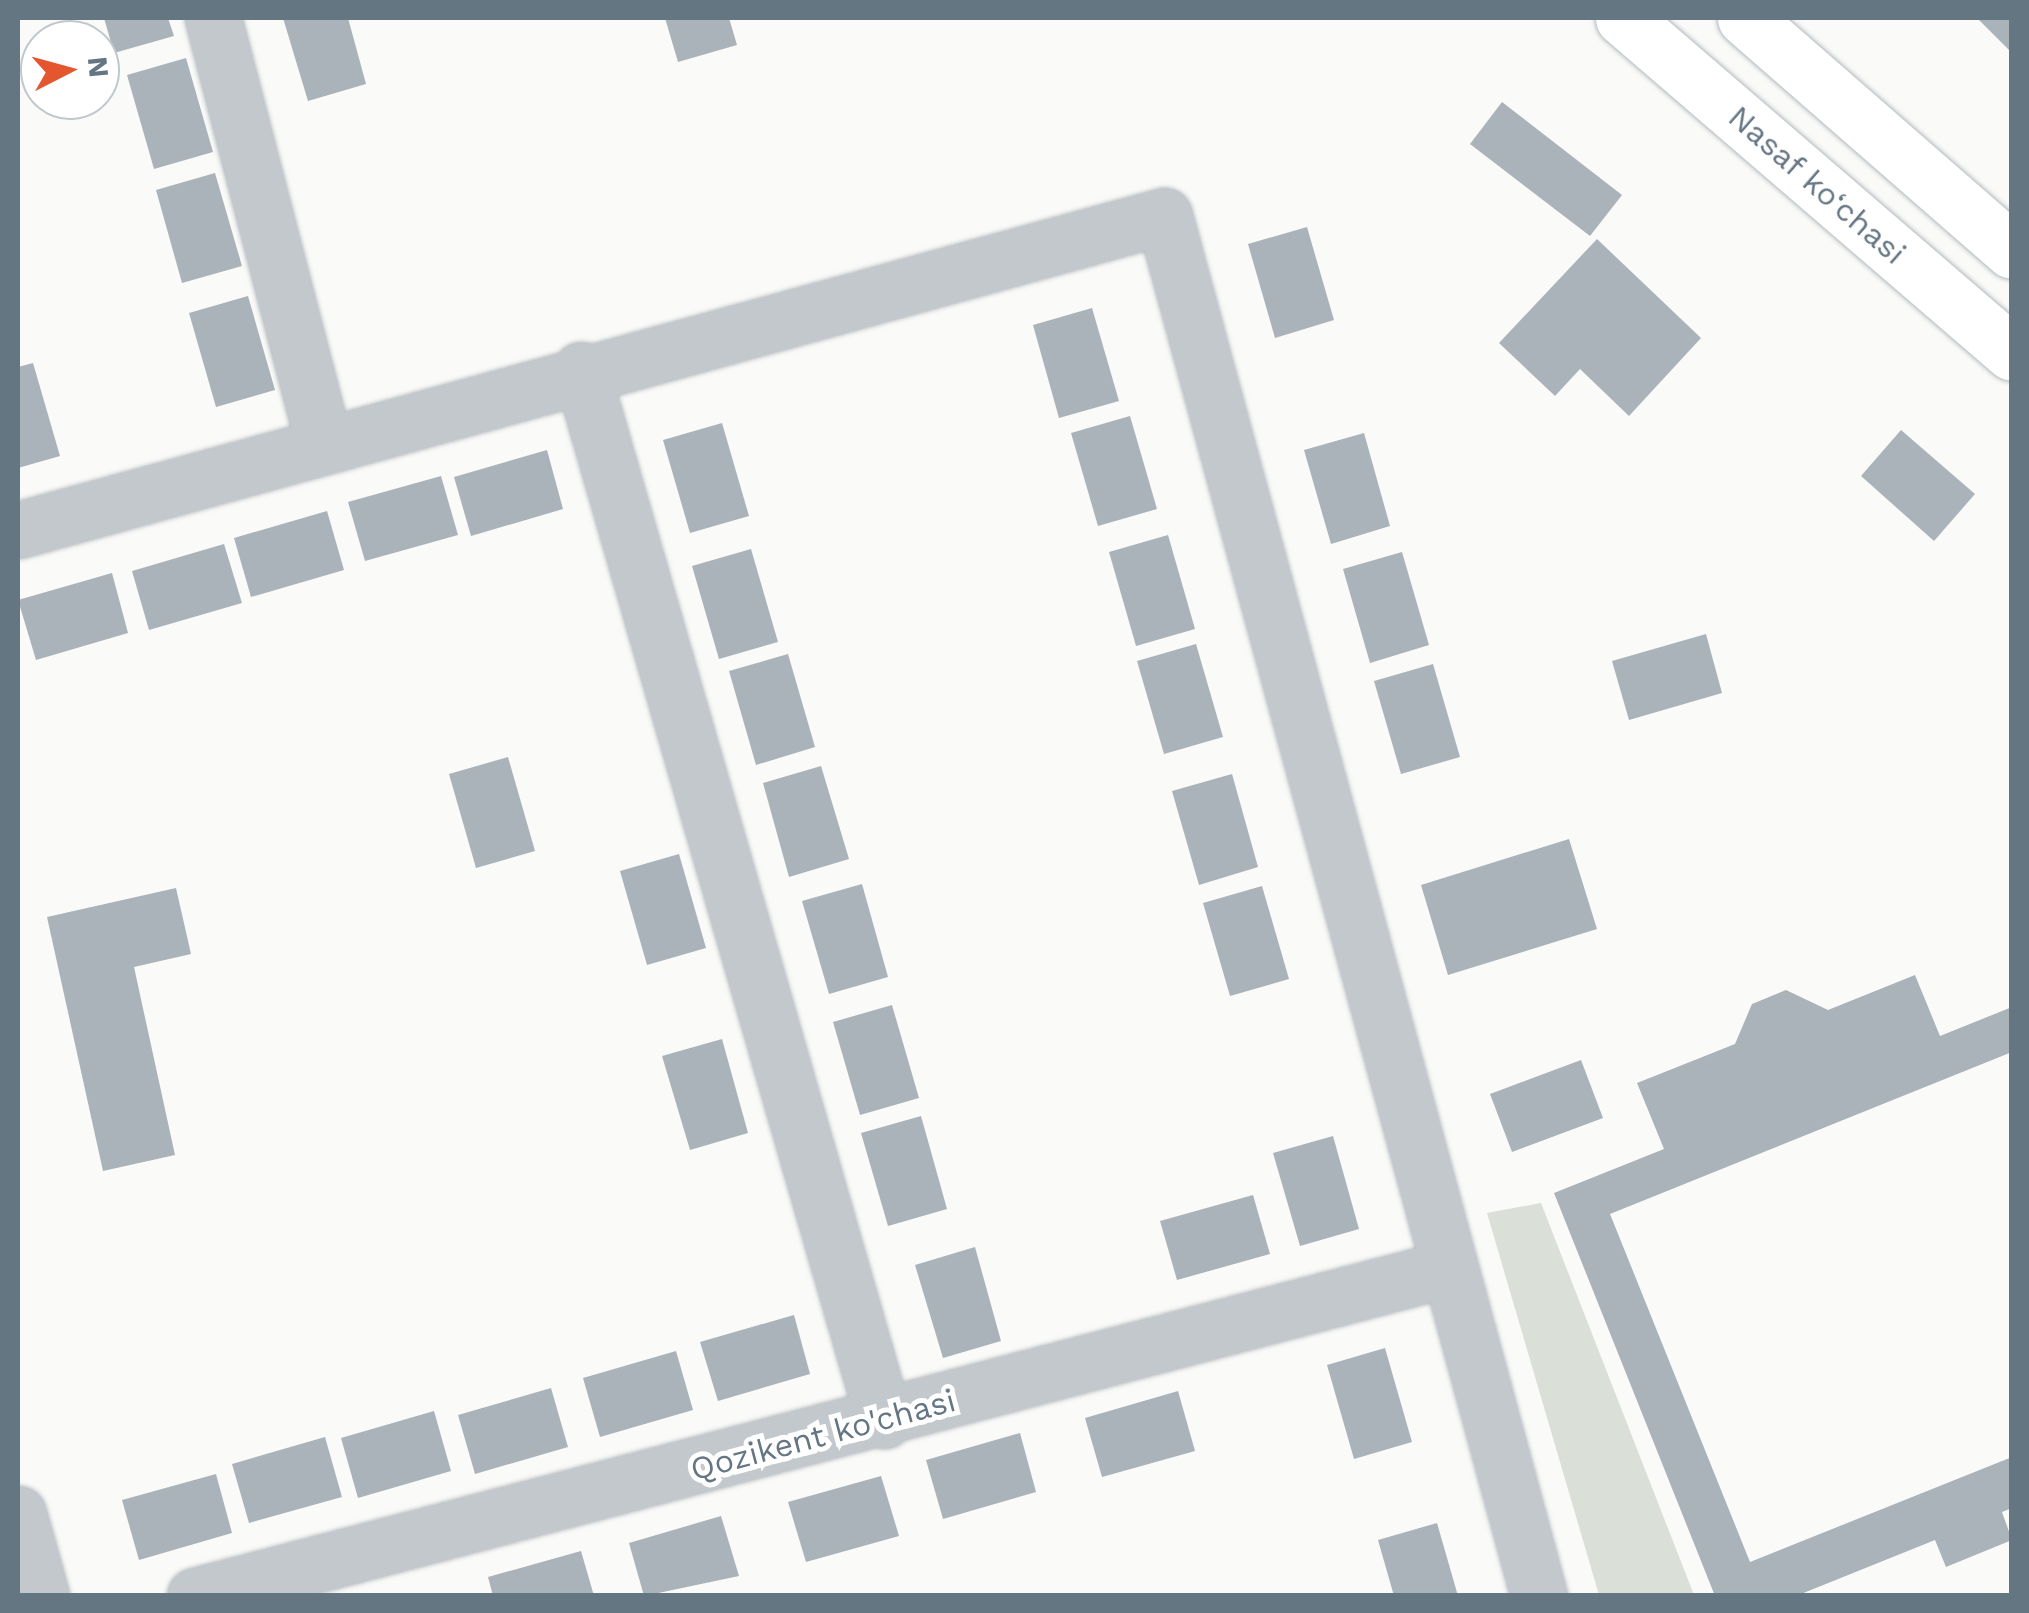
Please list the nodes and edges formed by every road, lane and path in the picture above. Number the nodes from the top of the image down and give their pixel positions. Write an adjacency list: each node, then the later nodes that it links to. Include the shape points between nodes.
1 (214, 18): 7 (street)
2 (1623, 18): 5 (main road, Nasaf ko‘chasi)
3 (1744, 18): 4 (main road)
4 (2012, 251)
5 (2012, 353)
6 (581, 370): 7 (street); 9 (street, via 1164,216); 10 (street)
7 (323, 441): 8 (street)
8 (18, 530)
9 (1450, 1268): 10 (street, Qozikent ko'chasi); 14 (street)
10 (884, 1420): 13 (street, Qozikent ko'chasi)
11 (18, 1514): 12 (street)
12 (41, 1596)
13 (195, 1596)
14 (1538, 1596)

